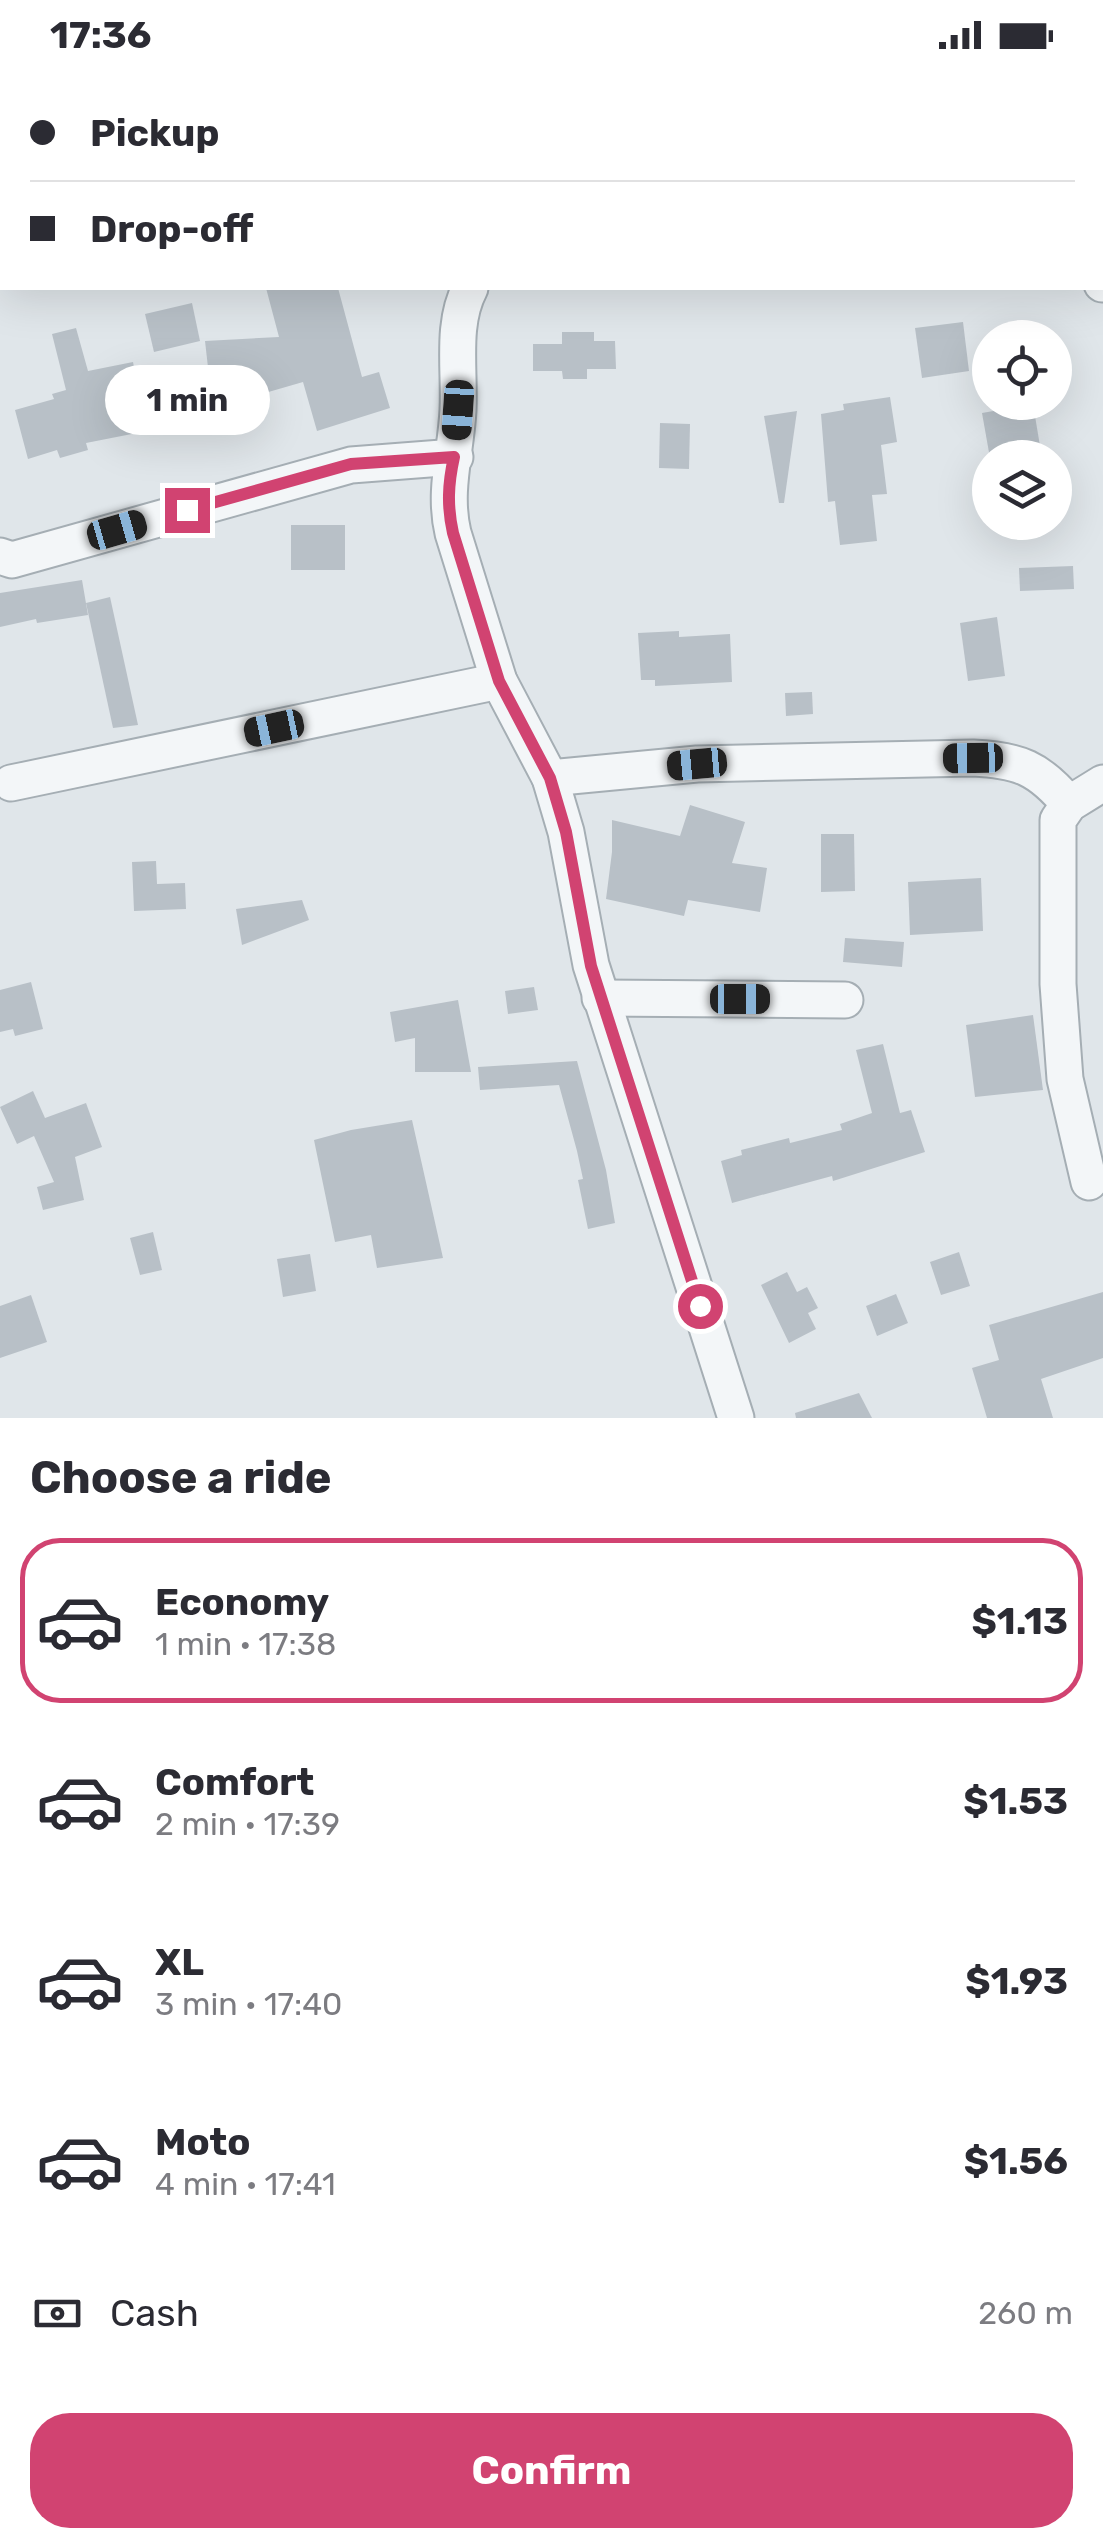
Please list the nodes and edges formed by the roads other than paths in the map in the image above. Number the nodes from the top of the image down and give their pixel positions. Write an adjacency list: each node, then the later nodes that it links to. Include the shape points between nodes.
1 (469, 290): 2 (street, via 461,304)
2 (454, 457): 3 (street, via 351,464 12,560); 4 (street, via 448,510)
3 (0, 556)
4 (499, 681): 5 (street); 6 (street)
5 (550, 778): 8 (street, via 697,764 1006,759 1050,783); 9 (street)
6 (11, 783)
7 (1103, 783): 8 (street)
8 (1069, 804): 11 (street, via 1058,820 1058,984 1065,1078)
9 (600, 998): 10 (street); 12 (street)
10 (846, 1000)
11 (1089, 1182)
12 (736, 1418)

